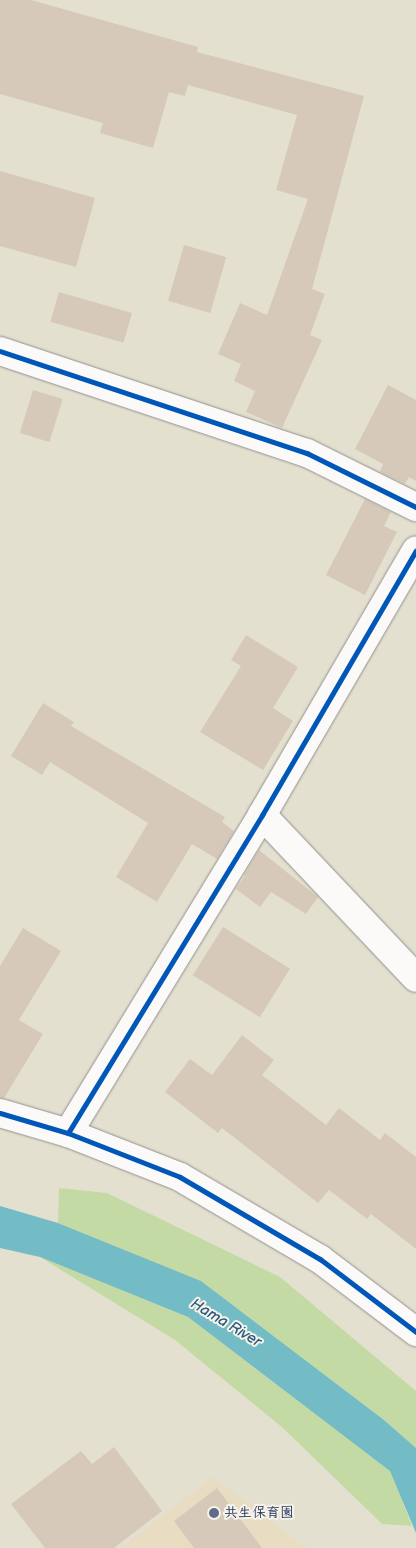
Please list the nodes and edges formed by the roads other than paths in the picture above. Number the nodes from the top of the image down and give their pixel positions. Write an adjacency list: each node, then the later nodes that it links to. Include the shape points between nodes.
1 (0, 351): 2 (street, via 307,453)
2 (416, 506)
3 (416, 550): 4 (street)
4 (262, 815): 5 (street); 7 (street)
5 (416, 978)
6 (0, 1113): 7 (street)
7 (68, 1133): 8 (street, via 180,1177 320,1259)
8 (416, 1332)

